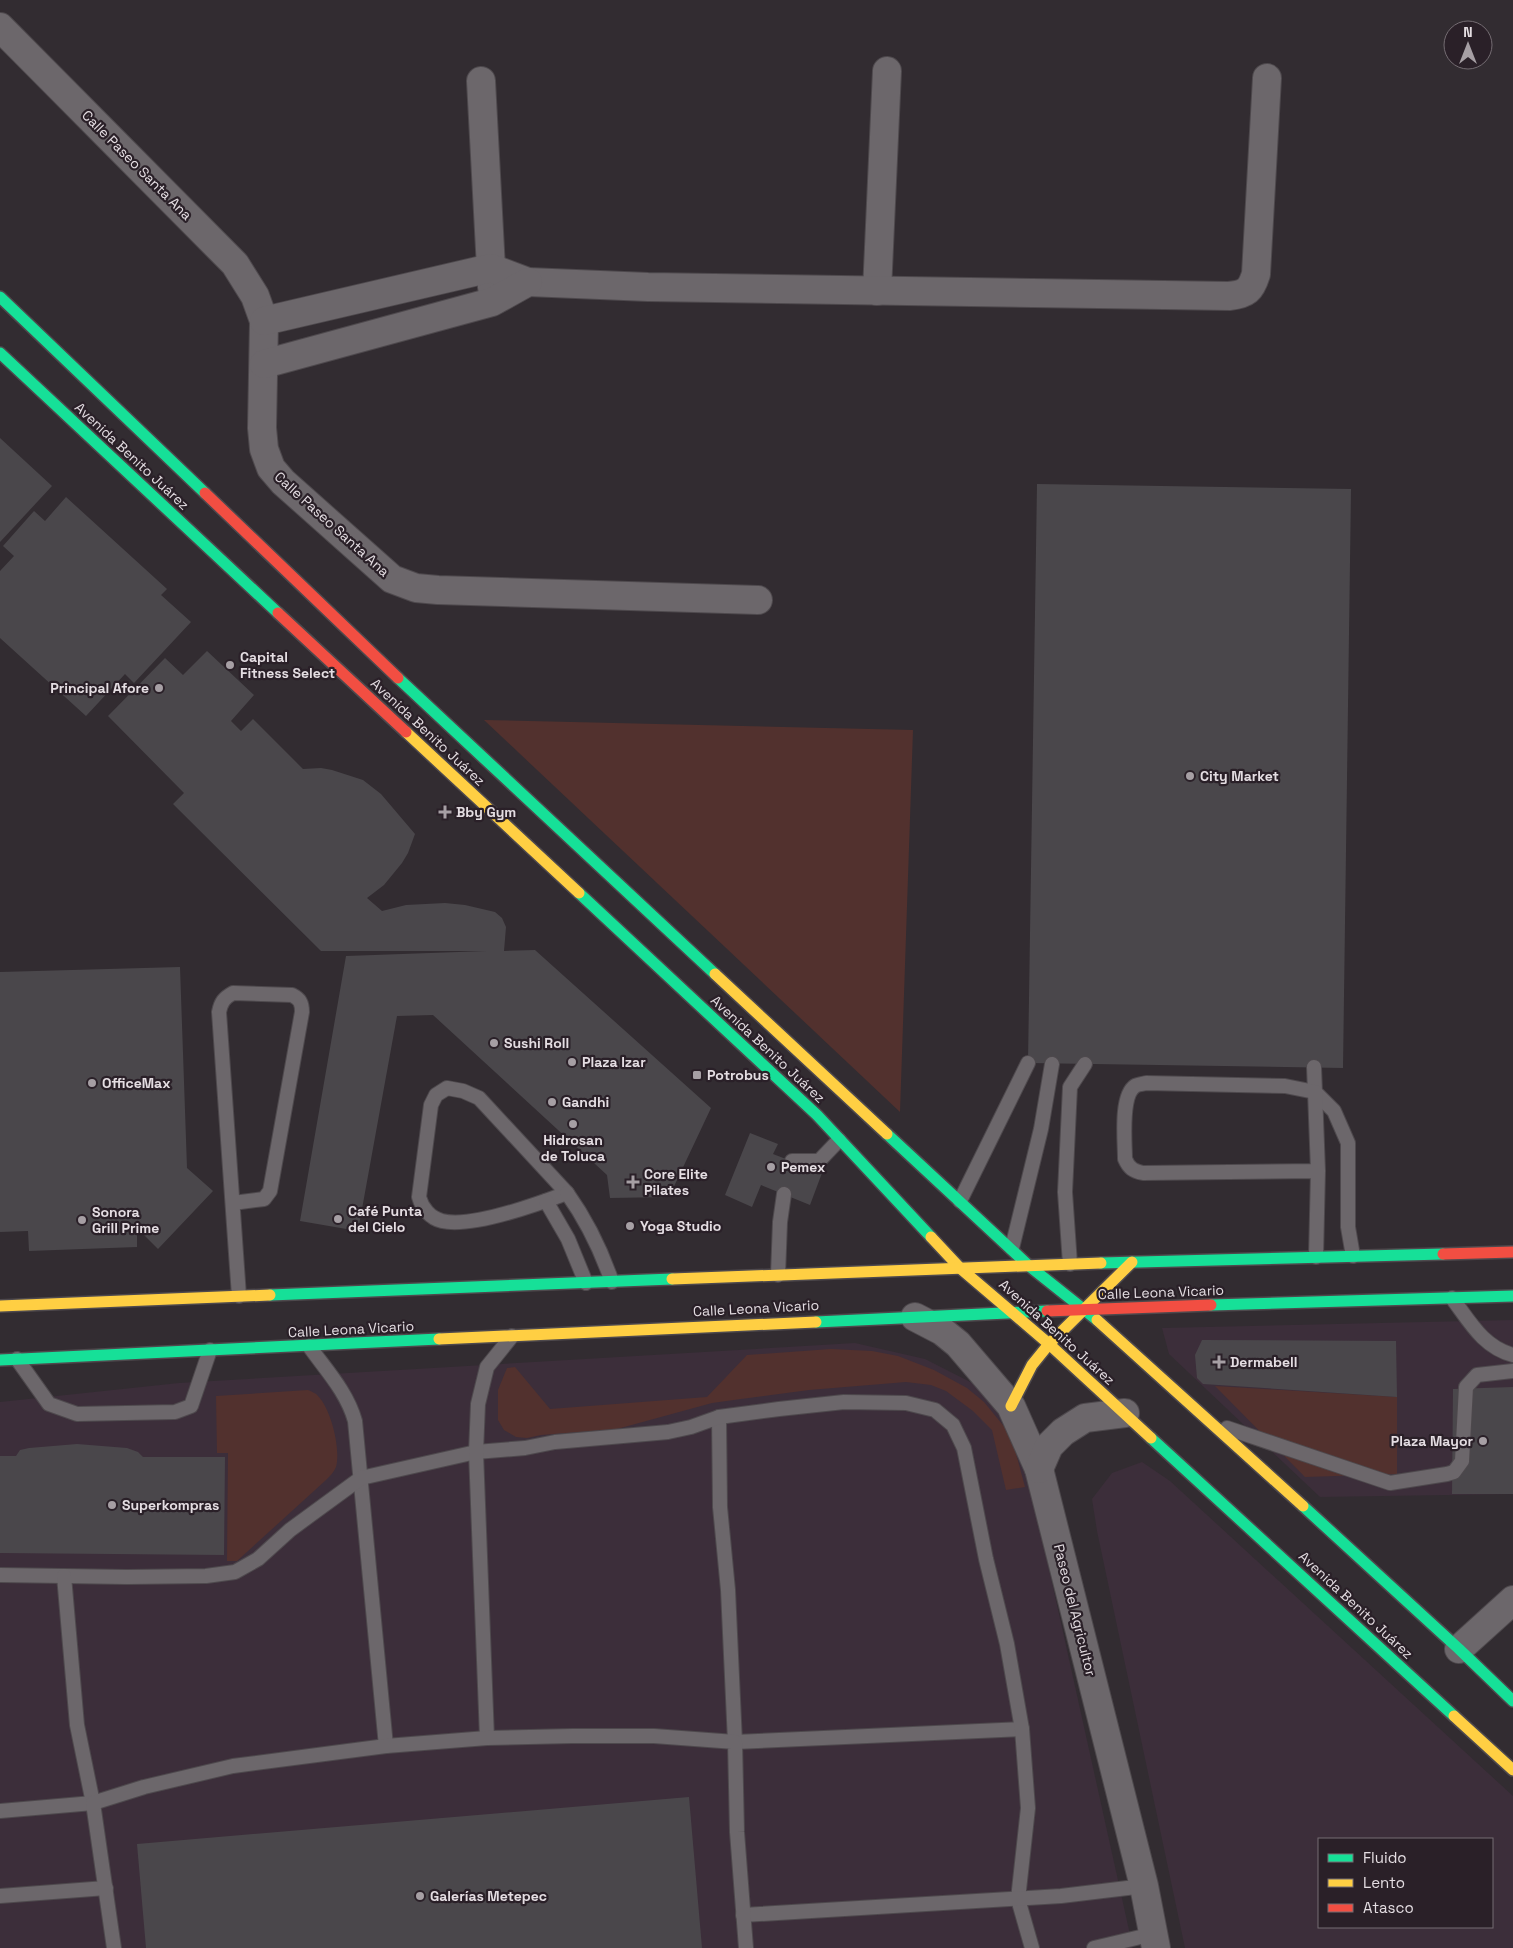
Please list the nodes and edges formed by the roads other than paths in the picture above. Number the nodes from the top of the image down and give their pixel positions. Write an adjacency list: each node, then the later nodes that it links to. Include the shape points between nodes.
1 (0, 27): 10 (street, Calle Paseo Santa Ana, via 235,264 255,296)
2 (887, 71): 7 (street)
3 (1267, 78): 7 (street, via 1256,274 1252,287 1241,294)
4 (481, 81): 5 (street)
5 (491, 268): 6 (street); 9 (street); 10 (street)
6 (528, 282): 7 (street); 9 (street)
7 (876, 290)
8 (0, 297): 25 (main road, Avenida Benito Juárez, via 463,740)
9 (492, 302): 12 (street)
10 (264, 321): 12 (street, Calle Paseo Santa Ana)
11 (0, 353): 19 (main road, Avenida Benito Juárez, via 802,1101)
12 (264, 364): 13 (street, Calle Paseo Santa Ana, via 262,428 264,449 271,468 392,578 416,588 438,590)
13 (758, 600)
14 (1028, 1063): 25 (lane)
15 (1052, 1064): 27 (lane, via 1041,1129)
16 (1085, 1064): 32 (lane, via 1070,1087 1065,1192)
17 (1314, 1067): 18 (lane)
18 (1315, 1092): 21 (lane); 21 (lane, via 1285,1086 1146,1083 1135,1086 1125,1102 1125,1159 1128,1167 1143,1173); 29 (lane, via 1334,1111 1348,1142 1348,1227)
19 (839, 1140): 20 (lane, via 819,1161); 34 (main road, Avenida Benito Juárez)
20 (792, 1161)
21 (1318, 1171): 30 (lane)
22 (567, 1193): 24 (lane); 24 (lane, via 479,1098 447,1088 436,1095 431,1105 419,1197 430,1214 441,1220 458,1222 505,1214); 36 (lane, via 602,1254)
23 (784, 1194): 35 (lane)
24 (546, 1201): 37 (lane, via 568,1239)
25 (960, 1201): 27 (main road, Avenida Benito Juárez)
26 (233, 1203): 26 (lane, via 264,1199 270,1192 302,1012 299,998 292,994 233,993 220,1004); 38 (lane)
27 (1012, 1248): 33 (main road, Avenida Benito Juárez)
28 (1513, 1252): 29 (main road)
29 (1353, 1256): 30 (main road)
30 (1316, 1258): 31 (main road)
31 (1132, 1262): 32 (main road); 42 (main road)
32 (1070, 1264): 33 (main road)
33 (1028, 1265): 34 (main road); 42 (main road, Avenida Benito Juárez)
34 (960, 1268): 35 (main road); 43 (main road, Avenida Benito Juárez)
35 (778, 1275): 36 (main road)
36 (612, 1282): 37 (main road)
37 (586, 1283): 38 (main road)
38 (239, 1296): 41 (main road)
39 (1513, 1296): 40 (main road, Calle Leona Vicario)
40 (1452, 1298): 42 (main road, Calle Leona Vicario); 49 (lane, via 1479,1335 1499,1351)
41 (0, 1306)
42 (1085, 1309): 43 (main road, Calle Leona Vicario); 46 (main road); 56 (main road, Avenida Benito Juárez)
43 (1015, 1313): 44 (main road, Calle Leona Vicario); 46 (main road, Avenida Benito Juárez)
44 (915, 1317): 45 (main road, Calle Leona Vicario); 53 (street, Paseo del Agricultor, via 958,1344)
45 (513, 1335): 47 (main road, Calle Leona Vicario); 57 (lane, via 487,1367 478,1404)
46 (1050, 1344): 53 (main road, via 1032,1365); 54 (main road, Avenida Benito Juárez)
47 (309, 1346): 48 (main road, Calle Leona Vicario); 59 (lane, via 351,1407)
48 (210, 1350): 50 (main road, Calle Leona Vicario); 50 (lane, via 191,1406 175,1412 77,1414 49,1404)
49 (1513, 1355)
50 (17, 1359): 51 (main road, Calle Leona Vicario)
51 (0, 1360)
52 (1513, 1371): 56 (lane, via 1477,1375 1466,1387 1462,1461 1454,1472 1447,1474 1390,1483)
53 (1011, 1406): 58 (street, Paseo del Agricultor)
54 (1125, 1413): 58 (street, via 1085,1418 1063,1432 1049,1446); 69 (main road, Avenida Benito Juárez)
55 (719, 1417): 57 (lane, via 668,1432); 65 (lane, via 844,1402 906,1403 936,1410 953,1425 964,1448); 67 (lane, via 720,1507)
56 (1212, 1422): 63 (main road, Avenida Benito Juárez)
57 (476, 1452): 59 (lane); 66 (lane)
58 (1039, 1469): 72 (street, Paseo del Agricultor)
59 (362, 1478): 61 (lane, via 235,1572 206,1576); 68 (lane)
60 (0, 1575): 61 (lane)
61 (64, 1576): 70 (lane, via 77,1725)
62 (1513, 1600): 63 (street)
63 (1459, 1649): 64 (main road, Avenida Benito Juárez)
64 (1513, 1701)
65 (1022, 1729): 67 (lane); 75 (lane, via 1028,1808)
66 (487, 1738): 67 (lane, via 654,1736); 68 (lane)
67 (736, 1742): 76 (lane, via 736,1832)
68 (386, 1746): 70 (lane, via 233,1766)
69 (1513, 1770)
70 (93, 1803): 71 (lane); 73 (lane)
71 (0, 1810)
72 (1144, 1886): 75 (lane); 77 (street, Paseo del Agricultor)
73 (106, 1888): 74 (lane); 78 (lane)
74 (0, 1896)
75 (1018, 1899): 76 (lane); 80 (lane)
76 (743, 1915): 79 (lane)
77 (1154, 1941): 81 (lane)
78 (114, 1948)
79 (746, 1948)
80 (1032, 1948)
81 (1094, 1948)

